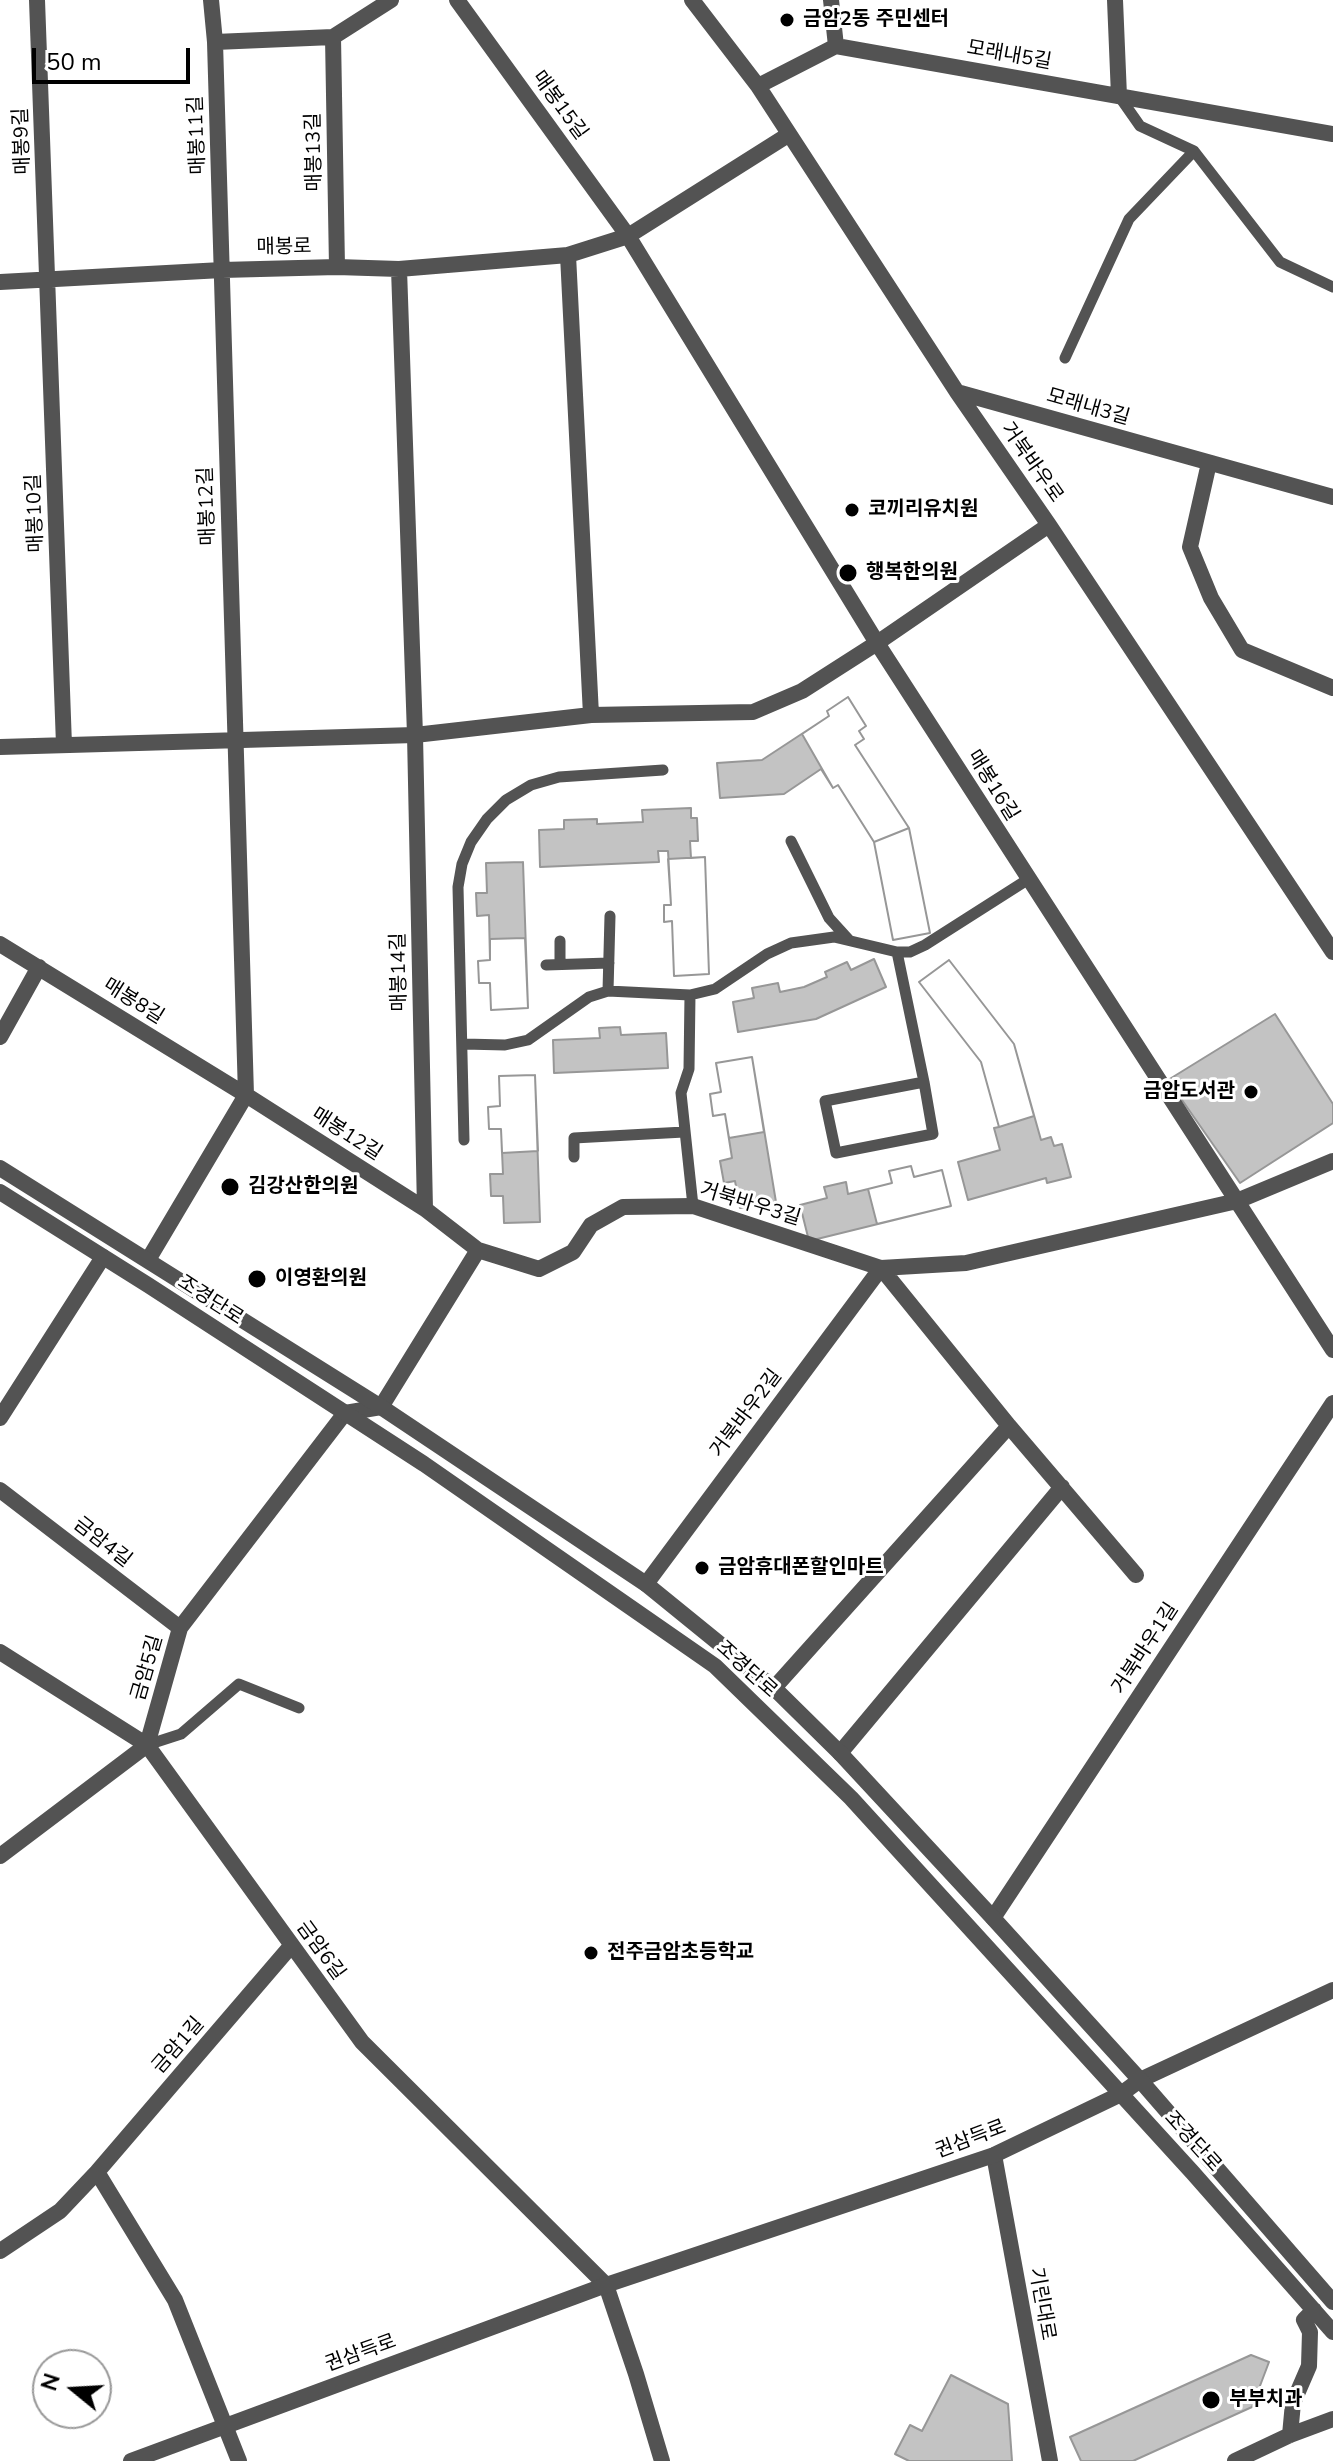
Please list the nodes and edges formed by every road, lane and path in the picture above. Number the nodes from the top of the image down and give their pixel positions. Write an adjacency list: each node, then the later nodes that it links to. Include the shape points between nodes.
1 (37, 0): 21 (street, 매봉9길)
2 (211, 0): 9 (street, 매봉11길)
3 (391, 0): 8 (street)
4 (457, 0): 16 (street, 매봉15길)
5 (692, 0): 11 (street, 거북바우로)
6 (831, 0): 10 (street)
7 (1115, 0): 12 (street)
8 (333, 37): 9 (street); 18 (street, 매봉13길)
9 (215, 42): 20 (street, 매봉11길)
10 (836, 46): 11 (street); 12 (street, 모래내5길)
11 (758, 86): 14 (street, 거북바우로)
12 (1119, 96): 13 (street, 모래내5길); 15 (lane, via 1140,126)
13 (1333, 134)
14 (788, 135): 16 (street, 매봉로); 25 (street, 거북바우로)
15 (1194, 151): 23 (lane, via 1280,262); 24 (lane, via 1129,219)
16 (628, 236): 17 (street, 매봉로); 29 (street, 매봉16길)
17 (568, 255): 19 (street, 매봉로); 31 (street)
18 (337, 267): 19 (street, 매봉로); 20 (street, 매봉로)
19 (399, 269): 32 (street, 매봉14길)
20 (222, 270): 21 (street, 매봉로); 33 (street, 매봉12길)
21 (48, 280): 22 (street, 매봉로); 34 (street, 매봉10길)
22 (0, 282)
23 (1333, 287)
24 (1065, 358)
25 (957, 392): 26 (street, 모래내3길); 28 (street, 거북바우로)
26 (1209, 463): 27 (street, 모래내3길); 30 (street, via 1190,547 1211,598 1242,650)
27 (1333, 497)
28 (1049, 525): 29 (street); 42 (street, 거북바우로)
29 (877, 643): 31 (street, via 802,691 753,712); 38 (street, 매봉16길)
30 (1333, 688)
31 (591, 715): 32 (street)
32 (415, 735): 33 (street); 63 (street, 매봉14길)
33 (235, 740): 34 (street); 54 (street, 매봉12길)
34 (64, 745): 35 (street)
35 (0, 747)
36 (663, 770): 52 (lane, via 559,777 531,785 487,819 471,842 458,887)
37 (791, 841): 40 (lane, via 829,918)
38 (1027, 880): 44 (lane, via 925,945); 61 (street, 매봉16길)
39 (610, 916): 45 (lane)
40 (850, 940): 44 (lane); 50 (lane, via 791,943 715,989)
41 (560, 941): 46 (lane)
42 (1331, 942)
43 (0, 944): 48 (street, 매봉8길)
44 (897, 952): 53 (lane)
45 (609, 963): 46 (lane); 49 (lane)
46 (560, 964): 47 (lane)
47 (546, 965)
48 (39, 967): 51 (street); 54 (street, 매봉8길)
49 (608, 991): 50 (lane); 52 (lane, via 589,997 528,1040)
50 (690, 995): 55 (lane, via 689,1069 681,1093)
51 (0, 1037)
52 (464, 1044): 56 (lane)
53 (924, 1082): 53 (lane, via 933,1134 836,1153 825,1101)
54 (246, 1095): 63 (street, 매봉12길); 66 (street)
55 (684, 1132): 57 (lane, via 574,1138); 62 (lane)
56 (464, 1140)
57 (574, 1157)
58 (1333, 1161): 61 (street, 거북바우3길)
59 (0, 1168): 66 (street, 조경단로)
60 (0, 1192): 65 (street, 조경단로)
61 (1237, 1201): 67 (street, 거북바우3길, via 966,1263); 68 (street, 매봉16길)
62 (693, 1206): 64 (street, 거북바우3길, via 623,1207 591,1225 573,1252 539,1269); 67 (street, 거북바우3길)
63 (425, 1209): 64 (street, 매봉12길)
64 (478, 1250): 70 (street)
65 (103, 1257): 71 (street, 조경단로); 72 (street)
66 (148, 1260): 70 (street, 조경단로)
67 (881, 1268): 73 (street); 77 (street, 거북바우2길)
68 (1333, 1350)
69 (1333, 1403): 85 (street, 거북바우1길)
70 (381, 1407): 71 (street); 77 (street, 조경단로)
71 (345, 1413): 78 (street, 금암5길); 89 (street, 조경단로, via 715,1666 851,1798)
72 (0, 1418)
73 (1009, 1426): 74 (street); 80 (street)
74 (1062, 1487): 76 (street); 83 (street)
75 (0, 1490): 78 (street, 금암4길)
76 (1136, 1575)
77 (646, 1584): 80 (street, 조경단로)
78 (180, 1628): 82 (street, 금암5길)
79 (0, 1652): 82 (street, 금암6길)
80 (774, 1688): 83 (street, 조경단로)
81 (299, 1708): 82 (lane, via 239,1684 181,1734)
82 (147, 1745): 84 (street); 86 (street, 금암6길)
83 (840, 1753): 85 (street, 조경단로)
84 (0, 1856)
85 (993, 1918): 88 (street, 조경단로)
86 (291, 1946): 91 (street, 금암1길); 93 (street, 금암6길, via 362,2042)
87 (1333, 1990): 88 (street, 권삼득로)
88 (1140, 2080): 89 (street, 권삼득로); 94 (street, 조경단로)
89 (1121, 2094): 90 (street, 권삼득로); 95 (street, 조경단로)
90 (994, 2155): 93 (street, 권삼득로); 103 (street, 기린대로)
91 (97, 2172): 92 (street, 금암1길, via 60,2211); 98 (street, via 175,2300)
92 (0, 2251)
93 (606, 2285): 98 (street, 권삼득로); 102 (street)
94 (1333, 2302)
95 (1314, 2310): 96 (street, 조경단로); 99 (street, via 1304,2320 1310,2332 1309,2366 1293,2403)
96 (1333, 2332)
97 (1333, 2419): 99 (street)
98 (227, 2425): 100 (street, 권삼득로); 101 (street)
99 (1290, 2435): 104 (street)
100 (131, 2461)
101 (239, 2461)
102 (662, 2461)
103 (1050, 2461)
104 (1235, 2461)

